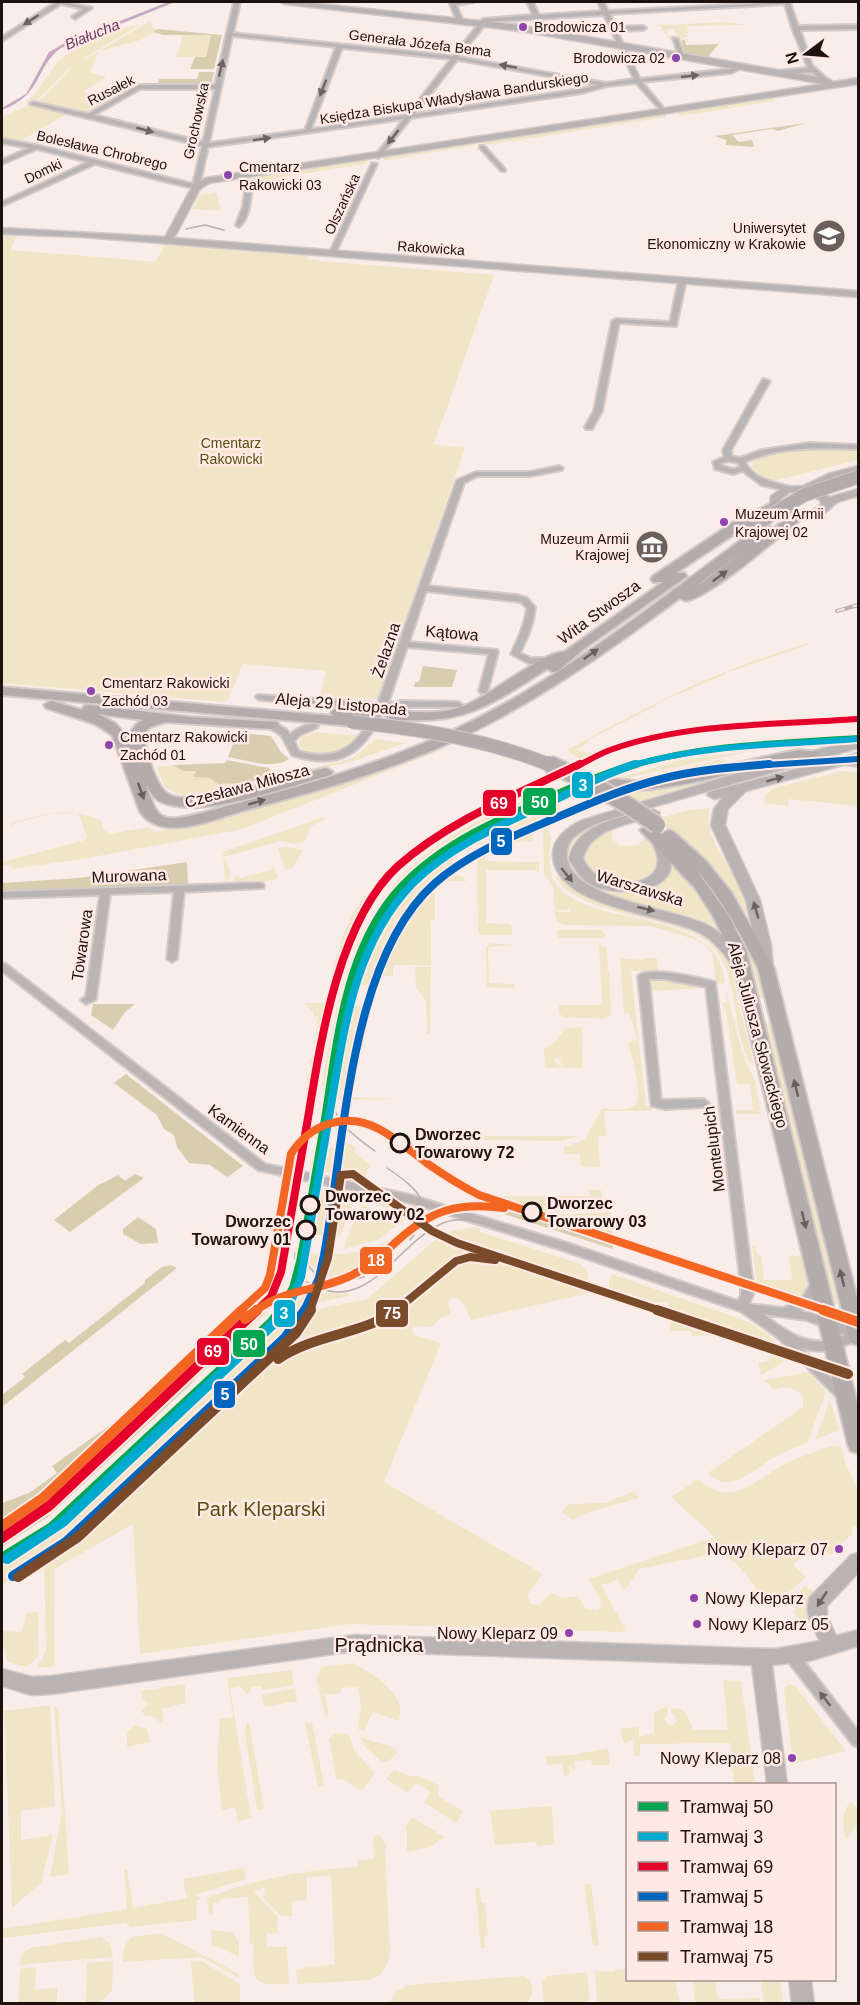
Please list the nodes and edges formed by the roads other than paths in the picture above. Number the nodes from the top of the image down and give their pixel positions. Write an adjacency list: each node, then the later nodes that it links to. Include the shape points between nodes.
1 (59, 2): 12 (street, via 89,8); 21 (street, one-way to 21)
2 (237, 2): 20 (street, Grochowska)
3 (284, 2): 14 (street)
4 (453, 2): 5 (street); 14 (street)
5 (471, 2)
6 (530, 2): 13 (street)
7 (601, 2): 11 (street)
8 (784, 2): 9 (street); 10 (street); 18 (street)
9 (789, 2)
10 (688, 4): 11 (street)
11 (606, 12): 13 (street); 19 (street)
12 (75, 17)
13 (537, 17): 15 (street, via 490,19)
14 (460, 21): 15 (street)
15 (481, 23): 24 (street); 26 (street, Olszańska)
16 (858, 27): 18 (street)
17 (643, 28): 19 (street)
18 (795, 28): 28 (street)
19 (614, 29): 24 (street)
20 (229, 34): 23 (street, Generała Józefa Bema); 34 (street, Grochowska, one-way to 20)
21 (2, 39)
22 (675, 39): 25 (street)
23 (340, 45): 26 (street, Generała Józefa Bema); 42 (street, one-way to 42)
24 (622, 46): 25 (street); 30 (street)
25 (682, 56): 27 (street)
26 (455, 58): 33 (street, Generała Józefa Bema, one-way to 26); 41 (street, Olszańska)
27 (741, 67): 29 (street); 30 (street, Księdza Biskupa Władysława Bandurskiego, one-way to 27, via 728,72)
28 (812, 70): 29 (street); 31 (street)
29 (776, 73): 31 (street); 36 (street)
30 (638, 81): 33 (street, Księdza Biskupa Władysława Bandurskiego); 39 (street)
31 (827, 82): 32 (street)
32 (854, 82): 36 (street)
33 (607, 84): 41 (street, Księdza Biskupa Władysława Bandurskiego)
34 (217, 87): 40 (street, Rusałek, via 139,87); 45 (street, Grochowska)
35 (858, 90): 37 (street)
36 (800, 91): 37 (street); 39 (street)
37 (819, 96): 39 (street)
38 (33, 104): 40 (street)
39 (667, 115): 44 (street)
40 (88, 116): 45 (street, one-way to 45)
41 (410, 116): 42 (street, Księdza Biskupa Władysława Bandurskiego); 47 (street, Olszańska, one-way to 47)
42 (307, 132): 45 (street, Księdza Biskupa Władysława Bandurskiego, one-way to 42)
43 (2, 141): 46 (street, Bolesława Chrobrego)
44 (479, 144): 47 (street); 50 (street)
45 (204, 145): 52 (street, Grochowska)
46 (36, 147): 48 (street, Bolesława Chrobrego); 49 (street)
47 (376, 160): 51 (street); 52 (street, via 206,181); 57 (street, Olszańska)
48 (96, 161): 52 (street, Bolesława Chrobrego); 53 (street, Domki)
49 (2, 162)
50 (503, 170)
51 (249, 183): 52 (street, via 206,190); 54 (street)
52 (196, 187): 56 (street, Grochowska)
53 (2, 204)
54 (239, 225)
55 (2, 231): 56 (street, Rakowicka)
56 (168, 241): 57 (street, Rakowicka)
57 (332, 254): 58 (street, Rakowicka)
58 (682, 281): 59 (street, Rakowicka); 61 (street, via 673,324 616,321 598,411)
59 (858, 294)
60 (766, 381): 63 (street, via 727,450)
61 (589, 427)
62 (858, 447): 64 (street, via 809,445 757,453)
63 (728, 458): 64 (street); 67 (street, via 719,460 717,466)
64 (742, 464): 67 (street); 70 (street, via 770,486)
65 (559, 468): 77 (street, Żelazna, via 530,474 476,474 462,480)
66 (858, 470): 71 (street, via 832,476)
67 (733, 472): 73 (street)
68 (858, 477): 76 (main road, Wita Stwosza, bridge, via 800,496)
69 (858, 484): 76 (main road, Wita Stwosza, via 807,501)
70 (788, 489): 71 (street); 73 (street)
71 (805, 489): 74 (street, via 820,494)
72 (858, 492): 74 (street)
73 (776, 500): 75 (street, via 784,512); 78 (main road, via 662,575)
74 (827, 502): 75 (street, via 821,512)
75 (798, 515): 79 (main road, one-way to 75, via 708,585)
76 (760, 527): 78 (main road, Wita Stwosza); 79 (main road, Wita Stwosza)
77 (423, 588): 80 (street, Żelazna); 82 (street, via 528,602 531,613)
78 (617, 620): 81 (main road, Wita Stwosza)
79 (615, 637): 100 (main road, Wita Stwosza, one-way to 79, via 537,691)
80 (404, 644): 85 (street, Kątowa, via 494,652); 92 (street, Żelazna)
81 (580, 645): 83 (main road); 99 (main road, Wita Stwosza, via 529,684)
82 (515, 654): 83 (street, via 530,661); 84 (street, via 514,660)
83 (550, 660): 84 (main road)
84 (527, 675): 92 (main road, via 465,711 433,716)
85 (484, 690)
86 (2, 691): 91 (main road, Aleja 29 Listopada)
87 (261, 697): 92 (street)
88 (2, 699): 89 (main road)
89 (51, 705): 93 (main road); 101 (main road, via 105,722)
90 (458, 705): 92 (street, via 402,704)
91 (188, 707): 93 (main road); 95 (main road, Aleja 29 Listopada)
92 (387, 711): 95 (main road, via 273,711); 102 (street, Żelazna, via 366,738 342,755 305,757 295,753)
93 (134, 716): 94 (main road); 101 (main road, via 124,723)
94 (162, 719): 95 (main road); 99 (main road, Czesława Miłosza, via 140,727 136,739 157,792 166,799 184,803 218,799 363,762)
95 (251, 719): 96 (main road, Aleja 29 Listopada); 97 (main road, Aleja 29 Listopada)
96 (271, 725): 98 (main road, Aleja Juliusza Słowackiego); 102 (street, Żelazna, via 282,730)
97 (351, 725): 98 (main road, Aleja Juliusza Słowackiego); 108 (main road, Aleja 29 Listopada, bridge, via 425,730 480,742); 110 (main road, Aleja Juliusza Słowackiego, via 440,740 514,760 587,790)
98 (313, 726): 102 (street)
99 (455, 726)
100 (472, 728): 101 (main road, Czesława Miłosza, one-way to 100, via 149,814 172,823 358,773)
101 (121, 736)
102 (289, 741)
103 (858, 744): 104 (street)
104 (813, 755): 108 (main road, via 799,754 643,786); 117 (street, Warszawska, one-way to 117, via 602,818 576,829 562,843 560,866 577,886 603,898 701,927 726,946)
105 (858, 757): 106 (street)
106 (839, 761): 107 (street, Warszawska); 109 (street, Warszawska, one-way to 106)
107 (858, 763)
108 (587, 782): 110 (main road, Aleja 29 Listopada, bridge, via 634,808)
109 (748, 786): 110 (street, Warszawska, via 599,831 580,844 577,864 588,878 602,884 624,888 645,884 661,875 667,864); 118 (street, Warszawska, one-way to 109, via 753,900 718,825 723,805)
110 (654, 831): 117 (main road, Aleja Juliusza Słowackiego, via 716,905 736,943); 118 (main road, Aleja Juliusza Słowackiego, via 698,860 724,891)
111 (258, 886): 112 (street, Murowana)
112 (179, 889): 113 (street, Murowana); 115 (street)
113 (105, 892): 114 (street, Murowana); 119 (street, Towarowa, via 91,998)
114 (2, 895)
115 (172, 959)
116 (2, 966): 122 (street, Kamienna, via 262,1167 410,1199)
117 (741, 968): 121 (main road, Aleja Juliusza Słowackiego, one-way to 121)
118 (766, 968): 126 (main road, Aleja Juliusza Słowackiego, one-way to 118)
119 (86, 1000)
120 (704, 1103): 122 (street, Montelupich, via 657,1104 643,976 711,984 747,1286)
121 (819, 1281): 123 (street, via 805,1303); 124 (main road, Aleja Juliusza Słowackiego)
122 (741, 1307): 123 (street, Kamienna); 125 (street, Kamienna)
123 (785, 1312): 124 (street, Kamienna)
124 (829, 1324): 126 (street, Kamienna); 127 (main road, Aleja Juliusza Słowackiego)
125 (777, 1331): 127 (street, Kamienna, via 806,1344); 128 (street, Kamienna)
126 (858, 1336): 127 (street, Kamienna)
127 (834, 1345): 128 (main road, Aleja Juliusza Słowackiego)
128 (847, 1401): 129 (main road, Aleja Juliusza Słowackiego)
129 (858, 1445)
130 (858, 1561): 132 (street, one-way to 132, via 817,1603 817,1616)
131 (858, 1638): 132 (street, Prądnicka)
132 (832, 1647): 133 (street, Prądnicka)
133 (792, 1656): 134 (street, Prądnicka); 136 (street, one-way to 133)
134 (761, 1657): 135 (street, Prądnicka, via 355,1642 51,1685 32,1686); 137 (street)
135 (2, 1678)
136 (858, 1741)
137 (777, 1783)
138 (800, 1981): 139 (street)
139 (803, 2004)

